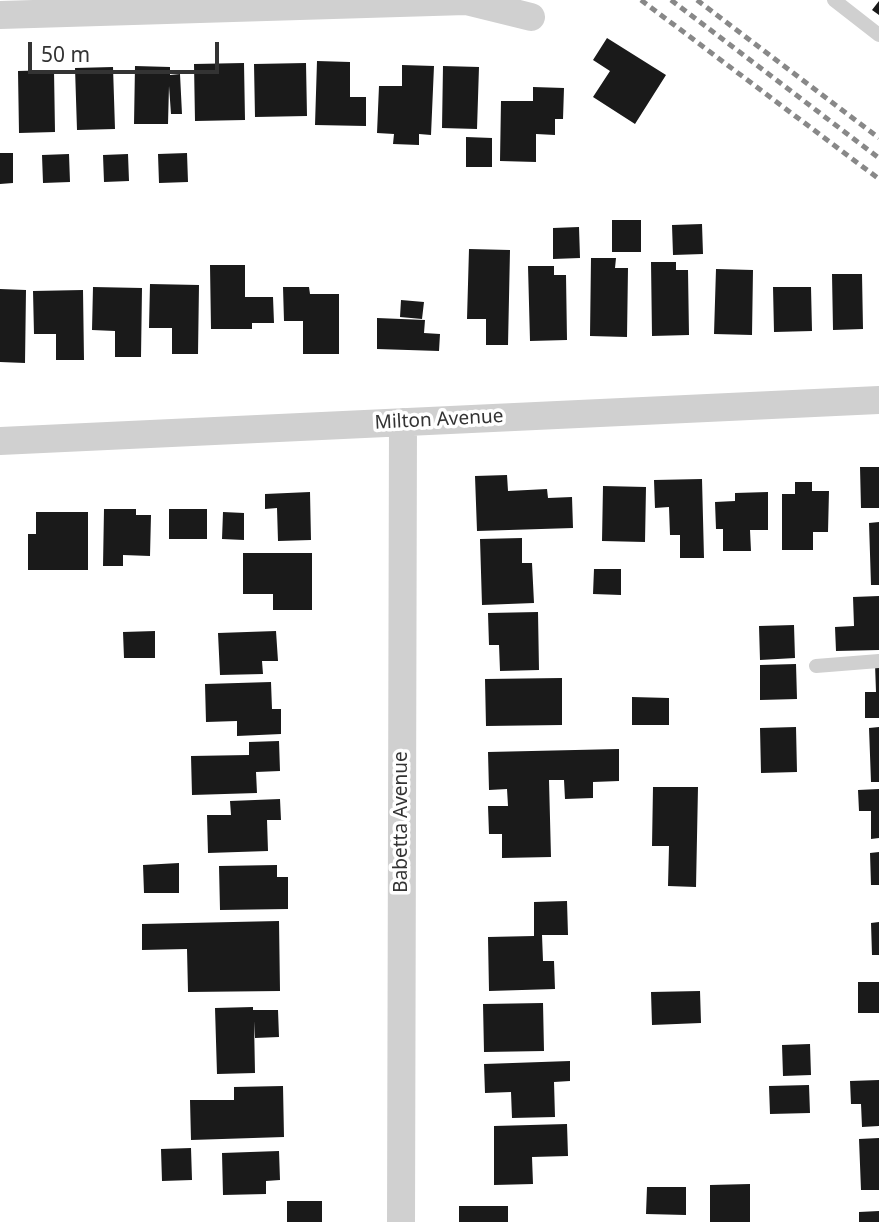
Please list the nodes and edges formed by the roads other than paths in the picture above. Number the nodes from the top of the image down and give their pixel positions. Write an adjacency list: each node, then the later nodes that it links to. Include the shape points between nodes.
1 (834, 0): 5 (lane)
2 (171, 5): 3 (street); 4 (street, via 466,1)
3 (0, 15)
4 (531, 17)
5 (879, 35)
6 (879, 400): 7 (street, Milton Avenue)
7 (403, 422): 8 (street, Milton Avenue); 11 (street, Babetta Avenue)
8 (0, 441)
9 (879, 661): 10 (lane)
10 (816, 666)
11 (401, 1222)

